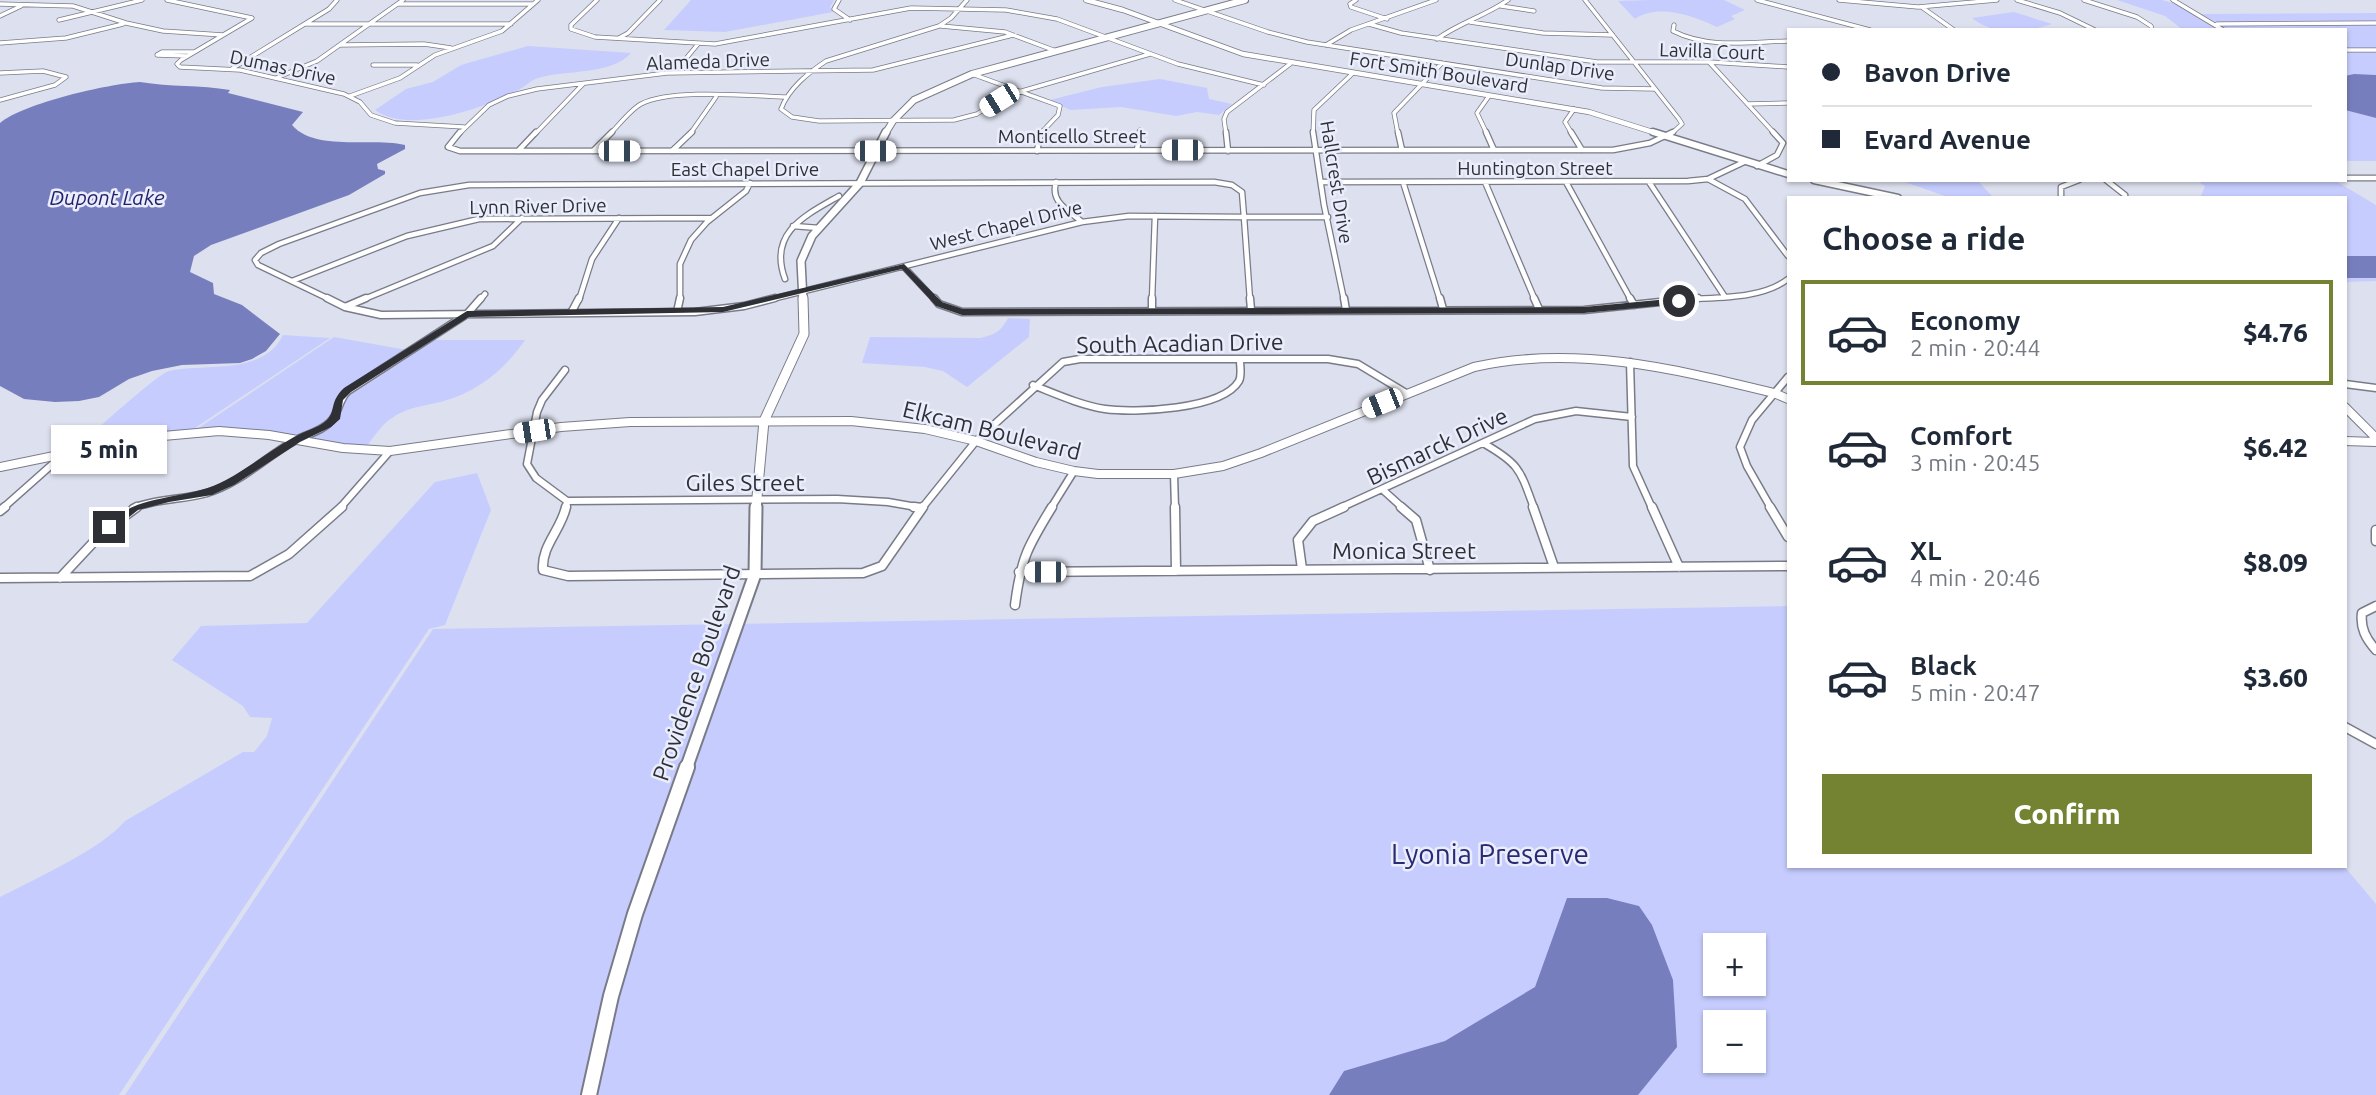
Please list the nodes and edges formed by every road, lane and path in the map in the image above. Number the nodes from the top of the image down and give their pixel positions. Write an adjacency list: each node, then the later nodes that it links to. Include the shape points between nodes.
1 (142, 0): 35 (street)
2 (167, 0): 56 (street, Dumas Drive, via 251,16)
3 (337, 0): 43 (street)
4 (476, 0): 27 (street)
5 (538, 0): 28 (street)
6 (597, 0): 60 (street, via 571,29)
7 (660, 0): 60 (street)
8 (839, 0): 39 (street, via 834,9)
9 (967, 0): 31 (street)
10 (1086, 0): 46 (street, Fort Smith Boulevard)
11 (1175, 0): 33 (street, Dunlap Drive)
12 (1245, 0): 33 (main road, Providence Boulevard)
13 (1356, 0): 37 (street, via 1352,7)
14 (1436, 0): 37 (street)
15 (1508, 0): 29 (street)
16 (1585, 0): 58 (street)
17 (1757, 0): 51 (street)
18 (1839, 0): 32 (street)
19 (1997, 0): 32 (street)
20 (2017, 0): 53 (street)
21 (2084, 0): 54 (street, via 2137,17)
22 (2173, 0): 30 (street)
23 (2166, 1): 30 (street)
24 (401, 2): 27 (street); 44 (street)
25 (0, 4): 26 (street)
26 (25, 4): 35 (street, via 73,6); 36 (street)
27 (471, 4): 28 (street)
28 (533, 4): 45 (street)
29 (1500, 6): 34 (street); 40 (street)
30 (2184, 6): 48 (street)
31 (960, 8): 39 (street, via 911,8); 50 (street); 59 (street, via 1041,15)
32 (1923, 8): 52 (street)
33 (1207, 11): 46 (main road, Providence Boulevard); 66 (street, Dunlap Drive)
34 (1534, 11)
35 (91, 12): 38 (street); 41 (street)
36 (0, 16)
37 (1388, 19): 47 (street)
38 (59, 20)
39 (850, 20): 64 (street, via 745,41)
40 (1470, 22): 58 (street, via 1543,33); 61 (street)
41 (126, 23): 56 (street, via 163,32); 63 (street, via 76,36)
42 (2376, 23): 48 (street)
43 (306, 24): 44 (street); 81 (street)
44 (370, 24): 45 (street); 65 (street)
45 (511, 24): 67 (street)
46 (1158, 24): 59 (main road, Providence Boulevard); 77 (street, Fort Smith Boulevard, via 1243,54)
47 (1369, 24): 61 (street, Lavilla Court); 66 (street)
48 (2217, 24): 55 (street)
49 (1674, 25): 62 (street, via 1677,34 1707,41)
50 (941, 26): 57 (street); 84 (street, via 834,57)
51 (1862, 28)
52 (1951, 28)
53 (2091, 28)
54 (2152, 28)
55 (2221, 28)
56 (223, 35): 71 (street, Dumas Drive)
57 (1013, 35): 70 (street); 84 (street, Alameda Drive, via 886,68)
58 (1613, 35): 74 (street)
59 (1108, 37): 70 (main road, Providence Boulevard); 72 (street)
60 (618, 38): 64 (street)
61 (1437, 39): 74 (street, Lavilla Court, via 1590,61)
62 (1787, 41)
63 (0, 43)
64 (698, 44): 83 (street)
65 (340, 45): 67 (street); 87 (street, via 317,61)
66 (1326, 45): 76 (street, Dunlap Drive)
67 (453, 48): 79 (street)
68 (2347, 50): 69 (street)
69 (2376, 50)
70 (1056, 51): 85 (main road, Providence Boulevard)
71 (195, 52): 73 (street, Dumas Drive); 73 (street, via 157,55)
72 (1150, 54): 89 (street); 92 (street)
73 (187, 56): 81 (street, Dumas Drive, via 177,64 180,67)
74 (1634, 62): 75 (street, Lavilla Court); 91 (street)
75 (1709, 62): 80 (street, Lavilla Court); 99 (street)
76 (1442, 63): 90 (street); 91 (street, Dunlap Drive, via 1602,88)
77 (1290, 64): 86 (street, Fort Smith Boulevard); 89 (street)
78 (373, 65): 79 (street)
79 (418, 65): 93 (street, via 390,83)
80 (1787, 67)
81 (231, 68): 87 (street, Dumas Drive)
82 (0, 72): 97 (street, via 60,73 66,77 55,85)
83 (674, 73): 84 (street, Alameda Drive); 88 (street, Alameda Drive)
84 (806, 73): 96 (street)
85 (972, 74): 92 (street); 101 (main road, Providence Boulevard, via 914,100)
86 (1352, 74): 90 (street, Fort Smith Boulevard); 107 (street, Hallcrest Drive, via 1314,110)
87 (276, 78): 93 (street, Dumas Drive)
88 (584, 84): 102 (street, Alameda Drive, via 508,96); 111 (street)
89 (1264, 85): 116 (street, via 1227,112)
90 (1420, 85): 94 (street, Fort Smith Boulevard); 108 (street, via 1394,113)
91 (1655, 89): 104 (street, via 1682,124)
92 (1022, 91): 101 (street, via 967,117); 115 (street, via 1061,109 1041,130)
93 (350, 96): 102 (street, Dumas Drive, via 383,120)
94 (1489, 96): 100 (street, Fort Smith Boulevard); 109 (street, via 1477,113)
95 (716, 97): 96 (street); 112 (street, via 647,100); 113 (street)
96 (788, 97): 101 (street, via 781,109 805,120)
97 (0, 100)
98 (1787, 103): 99 (street)
99 (1748, 104): 105 (street)
100 (1574, 109): 104 (street, Fort Smith Boulevard); 110 (street, via 1565,122)
101 (893, 121): 114 (main road, Providence Boulevard)
102 (464, 127): 111 (street, via 448,147)
103 (1140, 130): 106 (street)
104 (1665, 135): 110 (street, Monticello Street, via 1638,147); 117 (street, Fort Smith Boulevard)
105 (1786, 143): 118 (street, via 1777,155)
106 (1137, 150): 115 (street, Monticello Street); 116 (street, Monticello Street)
107 (1314, 150): 108 (street, Monticello Street); 116 (street, Monticello Street); 133 (street, Hallcrest Drive)
108 (1402, 150): 109 (street, Monticello Street)
109 (1493, 150): 110 (street, Monticello Street)
110 (1582, 150)
111 (517, 151): 112 (street, Monticello Street)
112 (593, 151): 113 (street, Monticello Street)
113 (672, 151): 114 (street, Monticello Street)
114 (875, 151): 115 (street, Monticello Street); 132 (main road, Providence Boulevard)
115 (1037, 151)
116 (1228, 151)
117 (1744, 162): 118 (street, Fort Smith Boulevard); 122 (street, Huntington Street)
118 (1757, 166): 119 (street, Fort Smith Boulevard)
119 (1787, 174)
120 (2347, 178): 121 (street)
121 (2376, 178)
122 (1708, 179): 127 (street, Huntington Street); 148 (street, via 1745,199)
123 (1056, 182): 132 (street, East Chapel Drive); 139 (street, East Chapel Drive, via 1232,185 1242,193); 144 (street, via 1056,200)
124 (1403, 182): 125 (street, Huntington Street); 133 (street, Huntington Street); 160 (street)
125 (1485, 182): 126 (street, Huntington Street); 161 (street)
126 (1566, 182): 127 (street, Huntington Street); 158 (street)
127 (1650, 182): 157 (street)
128 (1823, 182): 136 (street)
129 (2074, 182): 137 (street, via 2061,187)
130 (2109, 182): 134 (street)
131 (750, 183): 132 (street, East Chapel Drive); 143 (street); 147 (street, East Chapel Drive, via 454,186 395,202)
132 (860, 183): 146 (main road, Providence Boulevard)
133 (1322, 183): 140 (street, Hallcrest Drive)
134 (2125, 195)
135 (839, 196): 145 (street)
136 (1889, 196)
137 (2061, 196)
138 (1155, 216): 139 (street, West Chapel Drive); 144 (street, West Chapel Drive); 164 (street)
139 (1244, 216): 140 (street, West Chapel Drive); 162 (street)
140 (1328, 217): 163 (street, Hallcrest Drive)
141 (522, 218): 142 (street, Lynn River Drive); 152 (street, Lynn River Drive, via 441,225); 159 (street, via 493,246)
142 (619, 218): 143 (street, Lynn River Drive); 166 (street, via 596,250 581,298)
143 (712, 218): 165 (street, via 688,245 680,265 682,299)
144 (1082, 222): 149 (street, West Chapel Drive)
145 (793, 226): 146 (street); 150 (street, via 779,248 779,268)
146 (819, 228): 155 (main road, Providence Boulevard, via 801,261)
147 (258, 256): 152 (street, West Chapel Drive, via 258,265)
148 (1787, 256)
149 (904, 267): 155 (street, West Chapel Drive); 164 (street, via 939,304 962,312)
150 (785, 279)
151 (1787, 280): 153 (street)
152 (292, 281): 159 (street, West Chapel Drive)
153 (1779, 286): 154 (street); 157 (street)
154 (1787, 290)
155 (801, 291): 165 (street, West Chapel Drive, via 737,308); 180 (main road, Providence Boulevard, via 804,334)
156 (485, 293): 167 (street)
157 (1725, 297): 158 (street)
158 (1634, 305): 161 (street)
159 (345, 307): 167 (street, West Chapel Drive, via 381,315)
160 (1443, 309): 161 (street); 163 (street)
161 (1539, 309)
162 (1251, 310): 163 (street); 164 (street)
163 (1346, 310)
164 (1152, 311)
165 (677, 312): 166 (street, West Chapel Drive)
166 (571, 313): 167 (street, West Chapel Drive)
167 (467, 314): 182 (street, via 348,390 339,399 335,419)
168 (1240, 360): 173 (street, South Acadian Drive, via 1080,359 1063,362); 173 (street, via 1241,377 1230,391 1166,409 1104,409); 175 (street, South Acadian Drive, via 1350,361)
169 (1630, 362): 175 (street, Elkcam Boulevard, via 1581,358 1501,361); 176 (street, Elkcam Boulevard); 179 (street)
170 (565, 370): 181 (street, via 542,400)
171 (1787, 378): 176 (street)
172 (2347, 384): 174 (street)
173 (1033, 385): 184 (street, South Acadian Drive)
174 (2376, 388)
175 (1406, 393): 191 (street, Elkcam Boulevard, via 1261,453 1223,466)
176 (1774, 393): 177 (street, Elkcam Boulevard); 198 (street, via 1744,431 1740,447)
177 (1787, 400)
178 (2347, 409): 183 (street)
179 (1632, 417): 186 (street, Bismarck Drive, via 1602,412 1556,414); 201 (street, via 1633,466)
180 (764, 421): 181 (street, Elkcam Boulevard, via 630,422); 184 (street, Elkcam Boulevard, via 851,421 925,429); 193 (main road, Providence Boulevard)
181 (534, 431): 187 (street, Elkcam Boulevard); 194 (street, via 527,464 536,478)
182 (296, 440): 187 (street, Elkcam Boulevard); 188 (street, Elkcam Boulevard, via 219,431 141,438); 209 (street, via 208,493 134,508)
183 (2376, 440): 185 (street)
184 (976, 441): 190 (street, Elkcam Boulevard); 195 (street, South Acadian Drive)
185 (2347, 441)
186 (1483, 443): 192 (street, Bismarck Drive); 202 (street, via 1508,457 1521,471)
187 (390, 451): 209 (street, via 338,511 262,571 235,578)
188 (66, 452): 189 (street, Elkcam Boulevard); 196 (street)
189 (0, 467)
190 (1074, 471): 191 (street, Elkcam Boulevard); 206 (street, via 1026,550)
191 (1174, 474): 205 (street)
192 (1383, 490): 203 (street, Bismarck Drive, via 1307,526 1298,540); 204 (street, via 1416,520)
193 (756, 499): 194 (street, Giles Street); 195 (street, Giles Street, via 837,499); 207 (main road, Providence Boulevard)
194 (567, 500): 207 (street, via 563,521 542,556 543,570 568,576)
195 (922, 508): 207 (street, South Acadian Drive, via 890,556 873,570)
196 (0, 511)
197 (2376, 530): 199 (street)
198 (1787, 535)
199 (2376, 541)
200 (1787, 566): 201 (street, Monica Street)
201 (1679, 567): 202 (street, Monica Street)
202 (1554, 568): 204 (street, Monica Street)
203 (1302, 569): 204 (street, Monica Street); 205 (street, Monica Street)
204 (1430, 570)
205 (1176, 571): 206 (street, Monica Street)
206 (1019, 572): 210 (street)
207 (755, 574): 215 (main road, Providence Boulevard, via 635,914)
208 (0, 578): 209 (street)
209 (60, 578)
210 (1015, 605)
211 (2376, 606): 212 (street, via 2361,618 2363,632)
212 (2376, 650)
213 (2347, 728): 214 (street)
214 (2376, 744)
215 (589, 1095)

